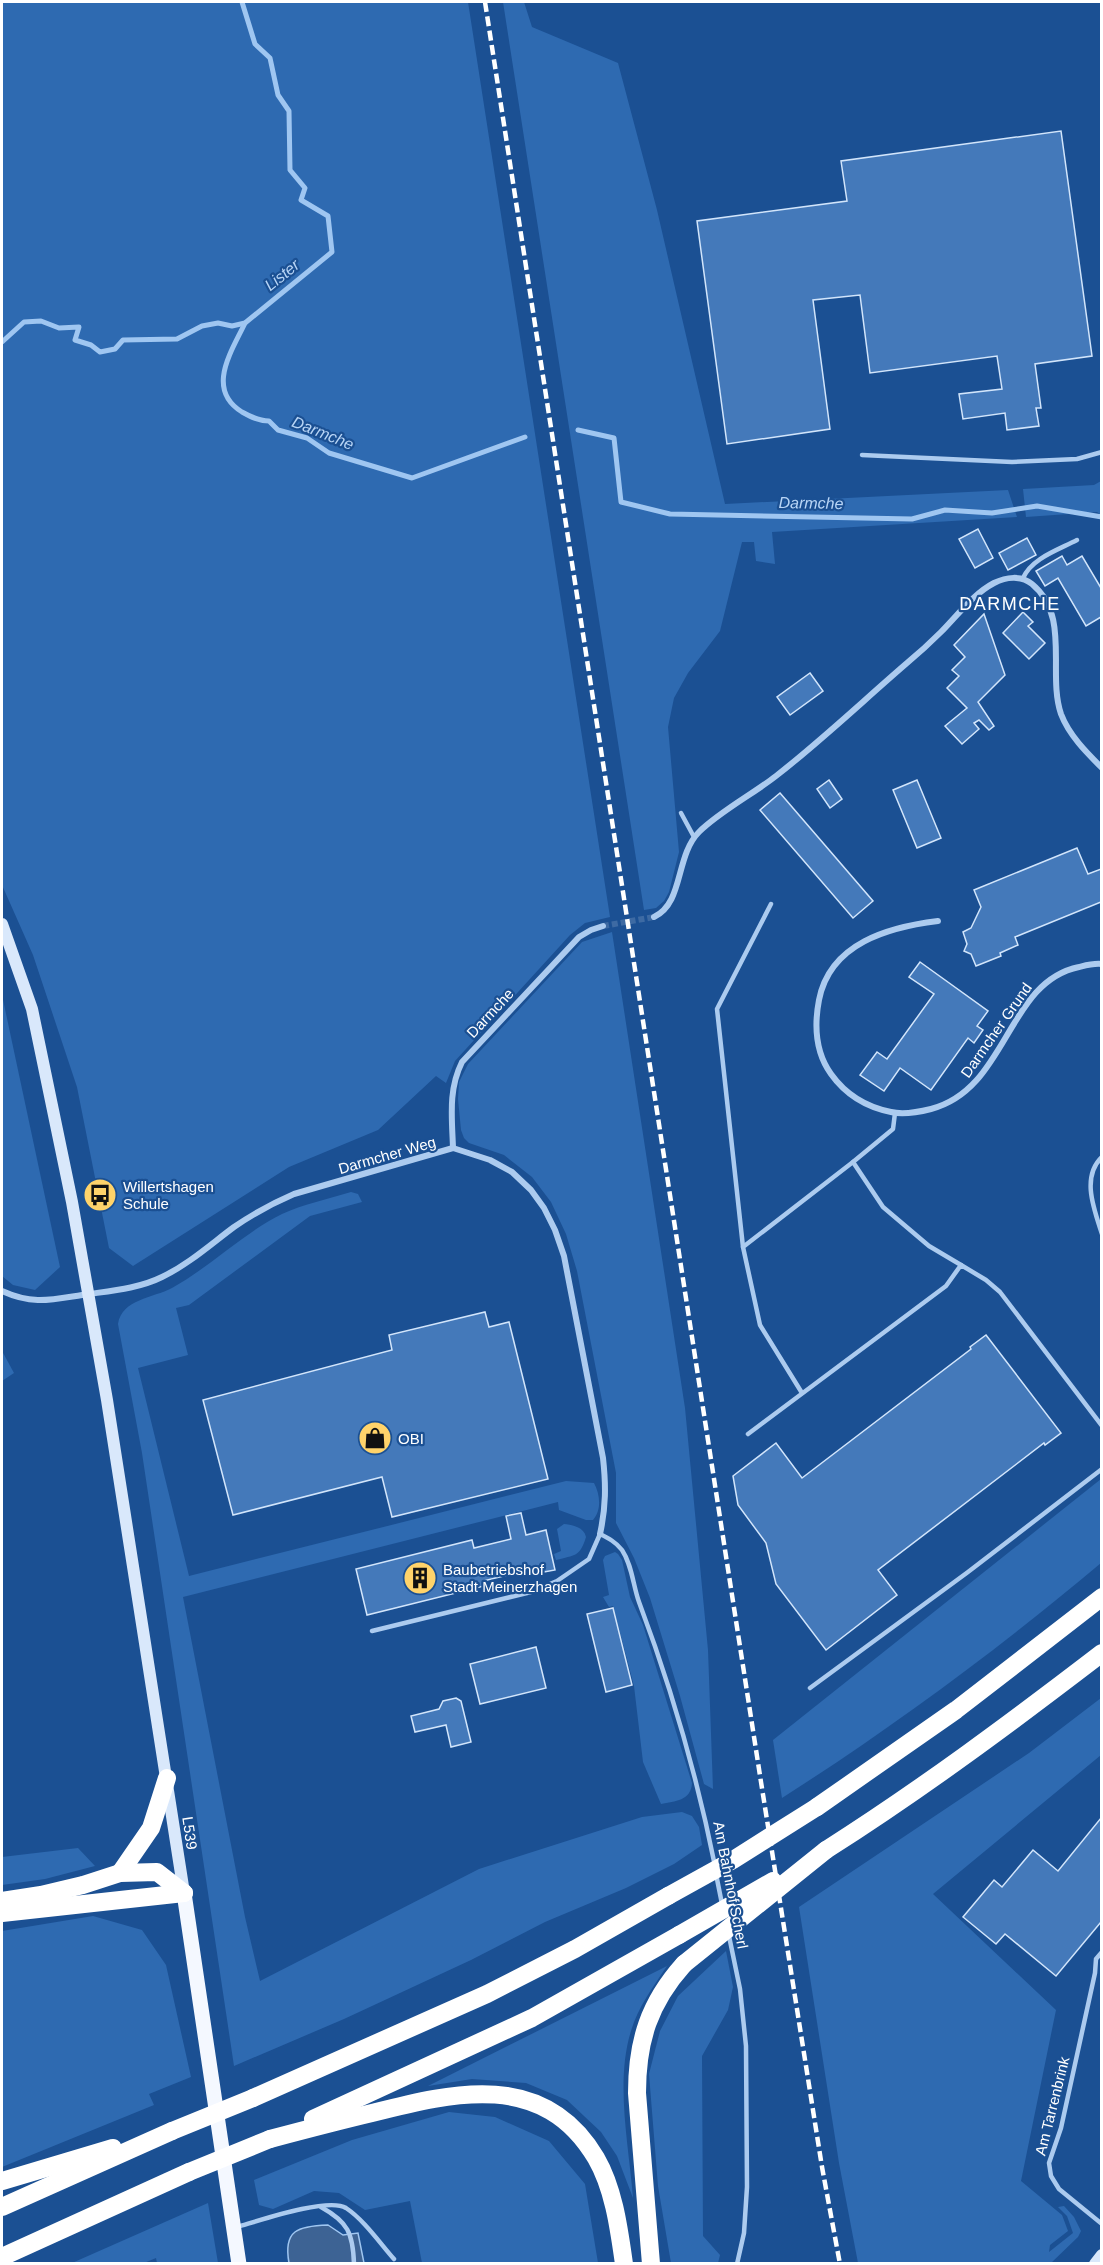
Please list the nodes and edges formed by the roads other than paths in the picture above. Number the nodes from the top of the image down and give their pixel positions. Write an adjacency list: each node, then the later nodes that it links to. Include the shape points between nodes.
1 (1101, 452): 2 (lane, via 1077,459 1012,462)
2 (862, 455)
3 (1077, 540): 4 (lane, via 1033,563)
4 (1023, 578): 5 (street, via 1042,595 1054,622 1061,714 1072,735); 7 (street, via 1007,578 977,594 915,656 778,774)
5 (1101, 768)
6 (681, 813): 7 (lane)
7 (694, 837): 9 (street, via 667,908)
8 (771, 904): 19 (lane, via 717,1010)
9 (654, 917)
10 (938, 921): 14 (street, Darmcher Grund, via 905,925 855,946 830,973 819,999 818,1042 828,1069 849,1095 878,1110)
11 (2, 924): 22 (main road, L539, via 32,1009)
12 (603, 926): 15 (street, Darmche, via 579,937 462,1062 454,1078 451,1101)
13 (1101, 964): 14 (street, Darmcher Grund, via 1064,970 1039,988 985,1072 967,1091 944,1106)
14 (895, 1113): 17 (lane, via 893,1129)
15 (453, 1148): 22 (street, Darmcher Weg, via 294,1194 270,1204 161,1278); 27 (street, Darmcher Weg, via 512,1172 531,1190 555,1230 570,1281 603,1458 606,1497)
16 (1101, 1156): 18 (lane, via 1089,1183)
17 (853, 1162): 19 (lane); 20 (lane, via 884,1207 929,1246)
18 (1101, 1234)
19 (743, 1247): 23 (lane, via 760,1325)
20 (961, 1265): 23 (lane, via 946,1286); 24 (lane, via 1000,1292)
21 (2, 1291): 22 (street, Darmcher Weg, via 41,1302)
22 (88, 1294): 32 (main road, L539)
23 (802, 1392): 25 (lane)
24 (1101, 1426)
25 (748, 1434)
26 (1101, 1469): 31 (lane)
27 (600, 1534): 29 (lane, via 589,1559 557,1581 531,1592); 37 (lane, Am Bahnhof Scherl, via 614,1541 628,1564 701,1799)
28 (1101, 1597): 41 (highway, bridge, via 956,1710 817,1807 732,1860 488,1994)
29 (372, 1631)
30 (1101, 1653): 33 (highway, via 985,1743)
31 (810, 1688)
32 (167, 1779): 34 (highway, via 151,1828); 35 (main road, L539)
33 (826, 1850): 42 (highway, bridge, via 532,2018); 54 (highway, bridge, via 684,1964 651,2013 637,2065)
34 (120, 1873): 35 (highway, via 157,1872); 36 (highway, via 83,1885)
35 (184, 1893): 38 (highway); 47 (main road)
36 (2, 1901)
37 (724, 1911)
38 (2, 1913)
39 (726, 1922): 55 (lane, Am Bahnhof Scherl, via 740,1989 746,2046 747,2187)
40 (1101, 1952): 46 (lane, Am Tarrenbrink, via 1096,1959 1061,2128 1049,2163 1059,2189)
41 (172, 2131): 43 (highway); 44 (highway)
42 (270, 2139): 49 (highway, bridge); 53 (highway, via 450,2095 493,2094 535,2103 571,2127 597,2160 608,2185)
43 (2, 2181)
44 (2, 2207)
45 (321, 2207): 47 (lane, via 306,2207); 50 (lane, via 344,2206); 52 (lane, via 350,2232)
46 (1101, 2224)
47 (234, 2228): 51 (main road)
48 (1101, 2255): 56 (main road)
49 (2, 2257)
50 (394, 2259)
51 (239, 2264)
52 (354, 2264)
53 (624, 2264)
54 (651, 2264)
55 (737, 2264)
56 (1095, 2264)

